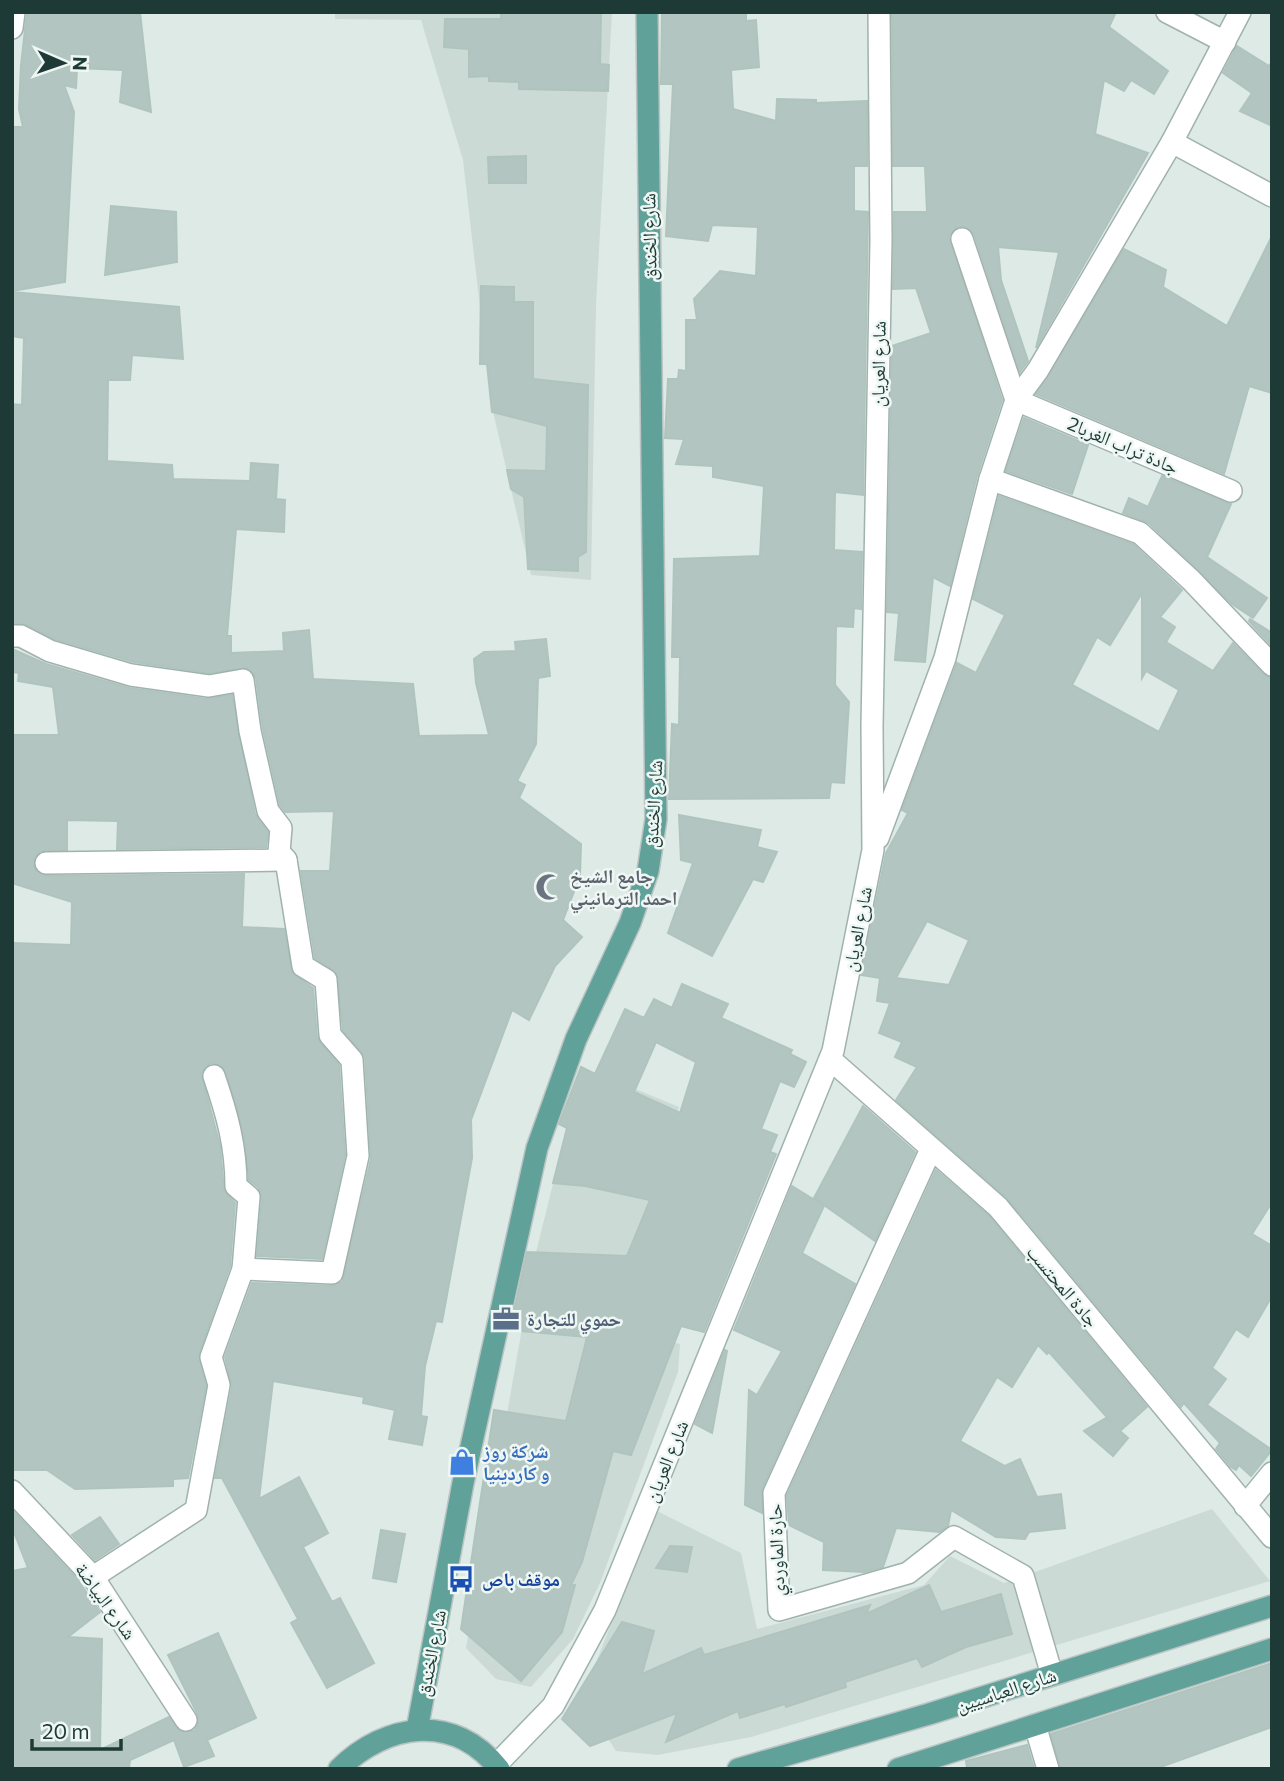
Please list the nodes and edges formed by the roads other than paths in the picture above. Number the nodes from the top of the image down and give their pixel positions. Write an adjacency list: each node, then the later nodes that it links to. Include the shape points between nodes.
1 (14, 12): 6 (street)
2 (647, 12): 33 (main road, شارع الخندق, via 656,819 648,871 630,923 576,1039 537,1148 463,1483)
3 (879, 12): 16 (street, شارع العريان, via 881,241)
4 (1167, 12): 7 (street)
5 (1241, 12): 7 (street)
6 (12, 27)
7 (1225, 42): 8 (street)
8 (1172, 142): 9 (street); 11 (street)
9 (1272, 196)
10 (962, 239): 11 (street)
11 (1016, 400): 12 (street); 13 (street, جادة تراب الغربا2)
12 (990, 480): 15 (street, via 1140,533); 16 (street, via 945,658)
13 (1231, 491)
14 (12, 636): 17 (street, via 131,675 209,686 243,680 268,811 281,828 279,852)
15 (1272, 665)
16 (873, 850): 19 (street, شارع العريان)
17 (286, 860): 18 (street); 22 (street, via 303,966 326,980 330,1035 352,1060 358,1156 332,1273)
18 (46, 863)
19 (830, 1059): 21 (street, جادة المحتسب); 34 (street, شارع العريان, via 605,1610 553,1706)
20 (214, 1076): 22 (street, via 229,1120 236,1186 249,1198)
21 (931, 1149): 25 (street, جادة المحتسب, via 998,1207); 30 (street, حارة الماوردي, via 774,1493 779,1610 908,1573 954,1537 1023,1576)
22 (243, 1269): 27 (street, via 211,1357 219,1385 196,1510)
23 (1272, 1472): 25 (street)
24 (12, 1491): 27 (street, شارع البياضة)
25 (1245, 1506): 26 (street, جادة المحتسب)
26 (1272, 1537)
27 (93, 1577): 31 (street, شارع البياضة)
28 (1272, 1606): 30 (main road, شارع العباسيين)
29 (1272, 1649): 32 (main road)
30 (1052, 1675): 36 (main road, شارع العباسيين)
31 (186, 1720)
32 (1035, 1725): 37 (main road); 38 (street)
33 (417, 1730): 34 (main road, via 446,1733 464,1741); 35 (main road, via 387,1735 360,1748)
34 (497, 1767)
35 (339, 1769)
36 (738, 1769)
37 (898, 1769)
38 (1048, 1769)

